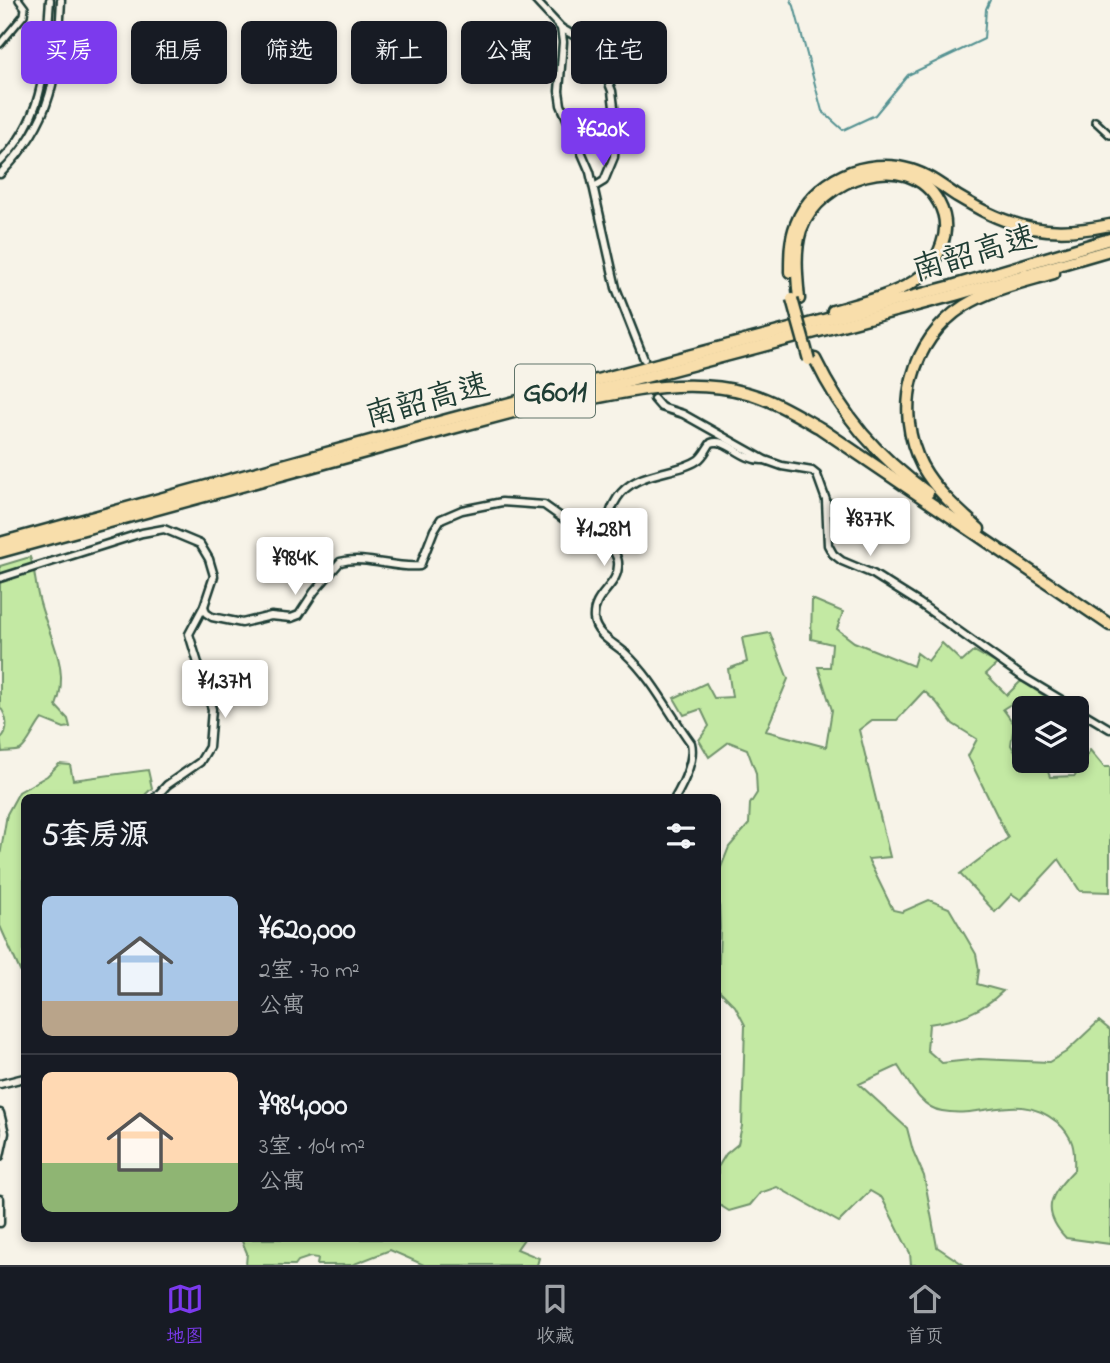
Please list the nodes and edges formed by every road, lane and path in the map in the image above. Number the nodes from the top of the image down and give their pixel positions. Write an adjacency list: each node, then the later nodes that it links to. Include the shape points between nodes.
1 (19, 0): 6 (street, via 24,15)
2 (50, 0): 9 (street, via 38,102 26,128)
3 (61, 0): 10 (street, via 48,104 30,139)
4 (536, 0): 5 (street)
5 (561, 28): 11 (street, via 561,105); 11 (street, via 592,46 612,91 614,157 604,181)
6 (0, 44)
7 (1096, 121): 8 (street)
8 (1110, 135)
9 (0, 162)
10 (0, 174)
11 (594, 187): 17 (street, via 616,288)
12 (1107, 226): 16 (highway, via 1044,230 1012,223 912,170 894,165 853,170 818,192 796,225 790,247)
13 (1110, 239): 18 (highway, 南韶高速 / G6011)
14 (1110, 250): 21 (highway, 南韶高速 / G6011)
15 (1110, 256): 24 (highway, via 965,305 929,338 918,359 908,418 916,452 934,485)
16 (795, 299): 18 (highway, via 801,231 814,208 836,187 876,173 896,174 913,179 937,199 946,225 944,240 930,267 916,280 868,301); 19 (highway)
17 (644, 359)
18 (677, 359): 26 (highway, 南韶高速 / G6011)
19 (812, 359): 23 (highway, via 825,394 845,424 877,461); 24 (highway, via 839,405 871,445)
20 (654, 399): 22 (street, via 661,407 684,414)
21 (453, 428): 23 (highway, via 648,388 709,386 769,401 820,428); 27 (highway, 南韶高速 / G6011)
22 (765, 460): 25 (street, via 745,458 722,442 711,443 700,459 649,476 622,492 608,520); 32 (street, via 817,475 826,500 828,545 833,554 919,603 1023,677)
23 (908, 487): 31 (highway)
24 (985, 534): 30 (highway)
25 (609, 542): 29 (street, via 599,541 544,505 494,503 441,519 420,566 340,562 299,615 291,618 271,616 242,623 212,617); 34 (street, via 618,566 616,576 595,603 594,621 640,668 691,743 691,761)
26 (0, 543)
27 (0, 552)
28 (0, 578): 29 (street, via 164,528 200,544 209,559 214,576)
29 (204, 606): 33 (street, via 189,635 212,709 209,747 200,762)
30 (1110, 618)
31 (1110, 625)
32 (1110, 729)
33 (159, 794)
34 (677, 794)
35 (21, 1079): 36 (street)
36 (0, 1083)
37 (0, 1113): 38 (street, via 5,1133)
38 (0, 1156)
39 (0, 1199): 40 (street)
40 (0, 1223)

